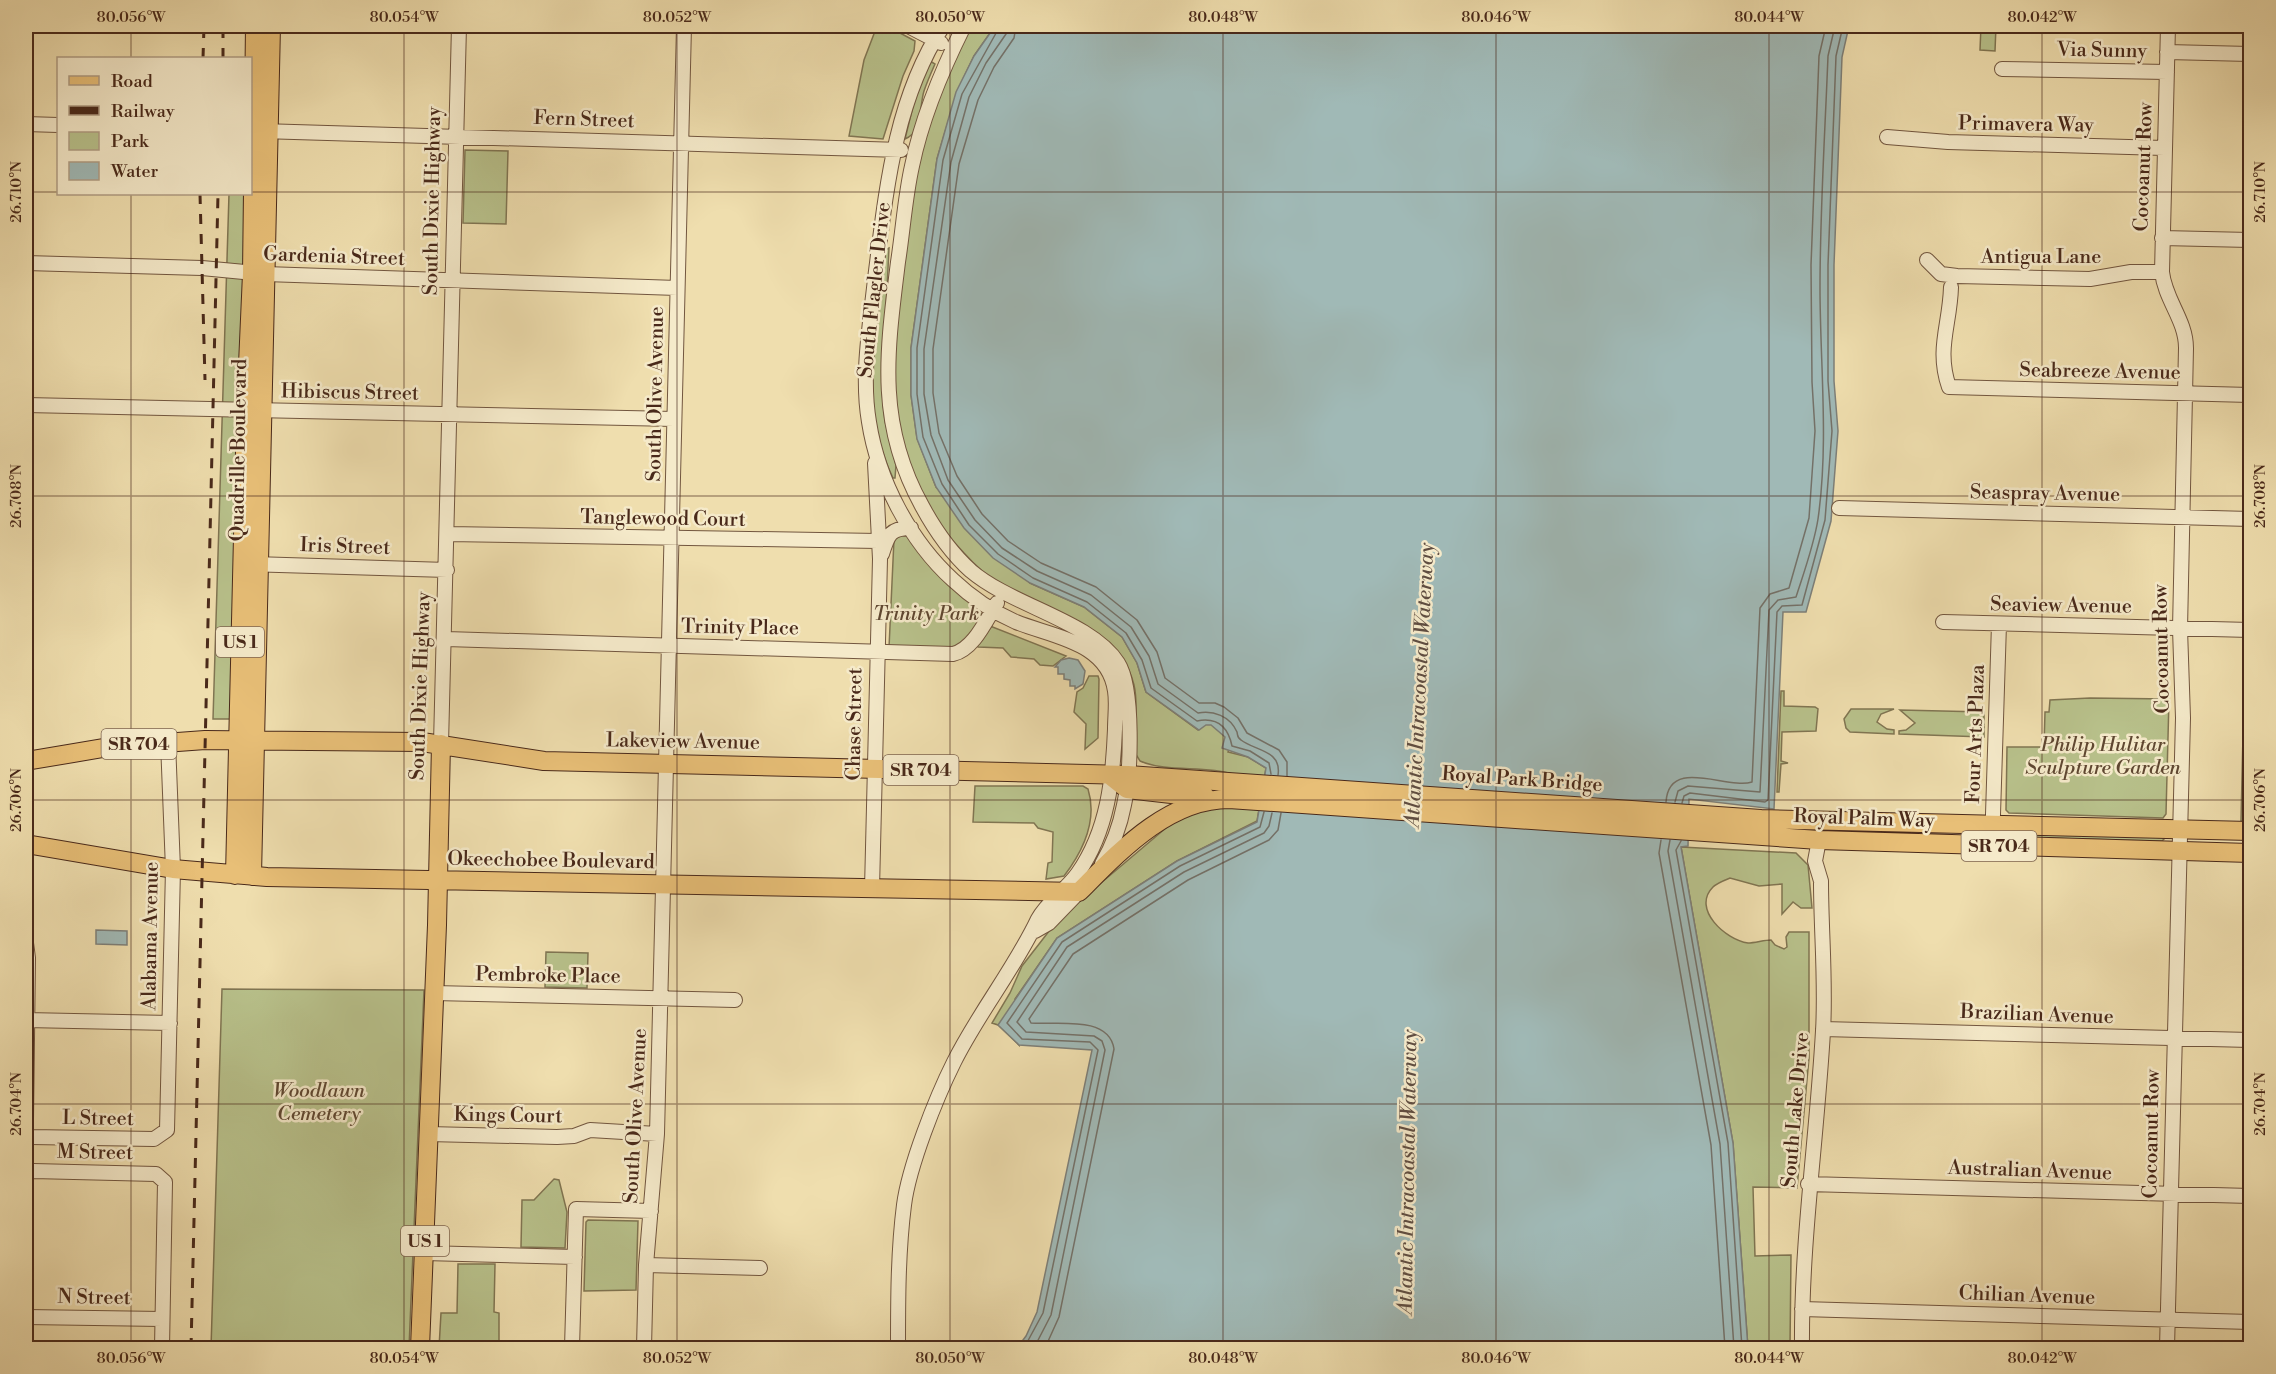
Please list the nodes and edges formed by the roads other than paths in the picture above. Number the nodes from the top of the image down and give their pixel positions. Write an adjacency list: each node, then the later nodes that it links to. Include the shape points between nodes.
1 (255, 26): 17 (main road, Quadrille Boulevard / US 1)
2 (271, 26): 17 (main road, Quadrille Boulevard / US 1)
3 (459, 26): 18 (street, South Dixie Highway)
4 (684, 26): 20 (street, South Olive Avenue)
5 (908, 26): 9 (street)
6 (944, 26): 9 (street, South Flagler Drive)
7 (964, 26): 10 (street, South Flagler Drive)
8 (2168, 26): 11 (street, Cocoanut Row)
9 (934, 39): 10 (street); 22 (street, South Flagler Drive, via 917,75)
10 (951, 50): 23 (street, South Flagler Drive)
11 (2167, 52): 12 (street); 14 (street, Cocoanut Row)
12 (2250, 54)
13 (2002, 69): 14 (street, Via Sunny)
14 (2167, 72): 21 (street, Cocoanut Row)
15 (26, 124): 16 (street)
16 (57, 125)
17 (257, 131): 18 (street, Fern Street); 29 (main road, Quadrille Boulevard / US 1)
18 (457, 136): 20 (street, Fern Street); 30 (street, South Dixie Highway)
19 (1887, 136): 21 (street, Primavera Way, via 1948,142)
20 (681, 144): 22 (street, Fern Street); 32 (street, South Olive Avenue)
21 (2164, 148): 24 (street, Cocoanut Row)
22 (894, 149): 23 (street, Fern Street); 39 (street, South Flagler Drive, via 866,371 868,422)
23 (915, 152): 40 (street, South Flagler Drive, via 887,355 889,415)
24 (2162, 238): 25 (street); 28 (street, Cocoanut Row)
25 (2250, 240)
26 (1927, 260): 28 (street, Antigua Lane, via 1941,274 1957,276 2090,279)
27 (26, 263): 29 (street, Gardenia Street, via 190,267)
28 (2162, 272): 33 (street, Cocoanut Row, via 2166,292 2185,333)
29 (259, 274): 30 (street, Gardenia Street); 36 (main road, Quadrille Boulevard / US 1)
30 (453, 281): 32 (street, Gardenia Street); 37 (street, South Dixie Highway)
31 (1951, 287): 33 (street, Seabreeze Avenue, via 1941,352 1949,387)
32 (677, 288): 38 (street, South Olive Avenue)
33 (2185, 393): 34 (street, Seabreeze Avenue); 44 (street, Cocoanut Row)
34 (2250, 395)
35 (26, 405): 36 (street, Hibiscus Street)
36 (254, 410): 37 (street, Hibiscus Street); 51 (main road, Quadrille Boulevard / US 1)
37 (451, 415): 38 (street, Hibiscus Street); 47 (street, South Dixie Highway)
38 (674, 419): 48 (street, South Olive Avenue)
39 (876, 454): 41 (street, Chase Street)
40 (902, 463): 41 (street, via 900,476); 42 (street, South Flagler Drive)
41 (884, 495): 42 (street); 46 (street, South Flagler Drive); 49 (street, Chase Street)
42 (917, 498): 53 (street, South Flagler Drive, via 952,552)
43 (1839, 508): 44 (street, Seaspray Avenue)
44 (2182, 517): 45 (street, Seaspray Avenue); 57 (street, Cocoanut Row)
45 (2250, 519)
46 (911, 528): 50 (street, Chase Street, via 898,528 888,535); 54 (street, South Flagler Drive, via 949,578)
47 (448, 534): 48 (street, Tanglewood Court); 52 (street, South Dixie Highway)
48 (672, 539): 49 (street, Tanglewood Court); 60 (street, South Olive Avenue)
49 (878, 541): 50 (street, Chase Street)
50 (880, 559): 61 (street, Chase Street)
51 (250, 564): 52 (street, Iris Street); 62 (main road, Quadrille Boulevard / US 1)
52 (447, 570): 59 (street, South Dixie Highway)
53 (1003, 593): 54 (street, Trinity Place); 68 (street, South Flagler Drive, via 1088,635 1118,663 1128,691)
54 (993, 610): 61 (street, Trinity Place, via 971,643 960,652); 68 (street, South Flagler Drive, via 1089,649 1105,666 1116,695 1115,757)
55 (1943, 622): 56 (street, Seaview Avenue)
56 (1999, 624): 57 (street, Seaview Avenue); 71 (street, Four Arts Plaza)
57 (2180, 628): 58 (street, Seaview Avenue); 73 (street, Cocoanut Row)
58 (2250, 630)
59 (446, 639): 60 (street, Trinity Place); 64 (street, South Dixie Highway)
60 (670, 646): 61 (street, Trinity Place); 66 (street, South Olive Avenue)
61 (876, 652): 67 (street, Chase Street)
62 (247, 740): 63 (main road, SR 704); 64 (main road, Lakeview Avenue); 82 (main road, Quadrille Boulevard)
63 (168, 742): 65 (main road, SR 704); 80 (street, Alabama Avenue)
64 (441, 744): 66 (main road, Lakeview Avenue / SR 704, via 544,761); 83 (main road, South Dixie Highway / US 1)
65 (26, 761)
66 (668, 764): 67 (main road, Lakeview Avenue / SR 704); 84 (street, South Olive Avenue)
67 (874, 768): 68 (main road, Lakeview Avenue / SR 704); 85 (street, Chase Street)
68 (1122, 780): 69 (main road, Lakeview Avenue / SR 704); 69 (main road, Lakeview Avenue); 81 (street, South Flagler Drive, via 1115,839); 86 (street, South Flagler Drive)
69 (1232, 794): 72 (main road, Royal Park Bridge / SR 704); 81 (main road, SR 704, via 1191,805 1164,818)
70 (1845, 820): 71 (main road, Royal Palm Way / SR 704); 72 (main road, Royal Palm Way / SR 704); 75 (main road)
71 (1993, 823): 73 (main road, Royal Palm Way / SR 704); 77 (street, Four Arts Plaza)
72 (1693, 824): 75 (main road, Royal Palm Way / SR 704)
73 (2180, 829): 74 (main road, Royal Palm Way / SR 704); 78 (street, Cocoanut Row)
74 (2250, 831)
75 (1828, 841): 77 (main road, Royal Palm Way / SR 704); 93 (street, South Lake Drive, via 1815,861 1820,875)
76 (26, 844): 80 (main road, Okeechobee Boulevard)
77 (1992, 846): 78 (main road, Royal Palm Way / SR 704)
78 (2180, 852): 79 (main road, Royal Palm Way / SR 704); 94 (street, Cocoanut Row)
79 (2250, 853)
80 (173, 870): 82 (main road, Okeechobee Boulevard); 92 (street, Alabama Avenue)
81 (1097, 874): 86 (main road, South Flagler Drive / SR 704)
82 (244, 875): 83 (main road, Okeechobee Boulevard)
83 (438, 881): 84 (main road, Okeechobee Boulevard); 88 (main road, South Dixie Highway / US 1)
84 (665, 885): 85 (main road, Okeechobee Boulevard); 89 (street, South Olive Avenue)
85 (872, 889): 86 (main road, Okeechobee Boulevard)
86 (1070, 892): 119 (street, South Flagler Drive, via 1049,923 1035,931 1004,976 956,1059 911,1172 904,1205)
87 (26, 943): 91 (street)
88 (434, 993): 89 (street, Pembroke Place); 98 (main road, South Dixie Highway / US 1)
89 (661, 999): 90 (street, Pembroke Place); 99 (street, South Olive Avenue)
90 (735, 1000)
91 (26, 1020): 92 (street); 96 (street)
92 (170, 1023): 97 (street, Alabama Avenue)
93 (1823, 1029): 94 (street, Brazilian Avenue); 102 (street, South Lake Drive)
94 (2174, 1038): 95 (street, Brazilian Avenue); 103 (street, Cocoanut Row)
95 (2250, 1040)
96 (26, 1119)
97 (167, 1131): 100 (street, L Street, via 154,1139)
98 (429, 1134): 99 (street, Kings Court, via 557,1137 590,1130); 106 (main road, South Dixie Highway / US 1)
99 (657, 1134): 105 (street, South Olive Avenue)
100 (26, 1135)
101 (26, 1173): 112 (street, M Street, via 162,1177)
102 (1808, 1184): 103 (street, Australian Avenue); 110 (street, South Lake Drive)
103 (2171, 1194): 104 (street, Australian Avenue); 113 (street, Cocoanut Row)
104 (2250, 1196)
105 (651, 1211): 107 (street, via 576,1209); 108 (street, South Olive Avenue)
106 (424, 1253): 107 (street); 116 (main road, South Dixie Highway / US 1)
107 (575, 1257): 117 (street)
108 (646, 1265): 109 (street); 118 (street, South Olive Avenue)
109 (760, 1268)
110 (1802, 1309): 113 (street, Chilian Avenue); 120 (street, South Lake Drive)
111 (26, 1317): 112 (street, N Street)
112 (162, 1319): 115 (street)
113 (2168, 1319): 114 (street, Chilian Avenue); 121 (street, Cocoanut Row)
114 (2250, 1322)
115 (162, 1348)
116 (420, 1348)
117 (572, 1348)
118 (644, 1348)
119 (898, 1348)
120 (1802, 1348)
121 (2167, 1348)

